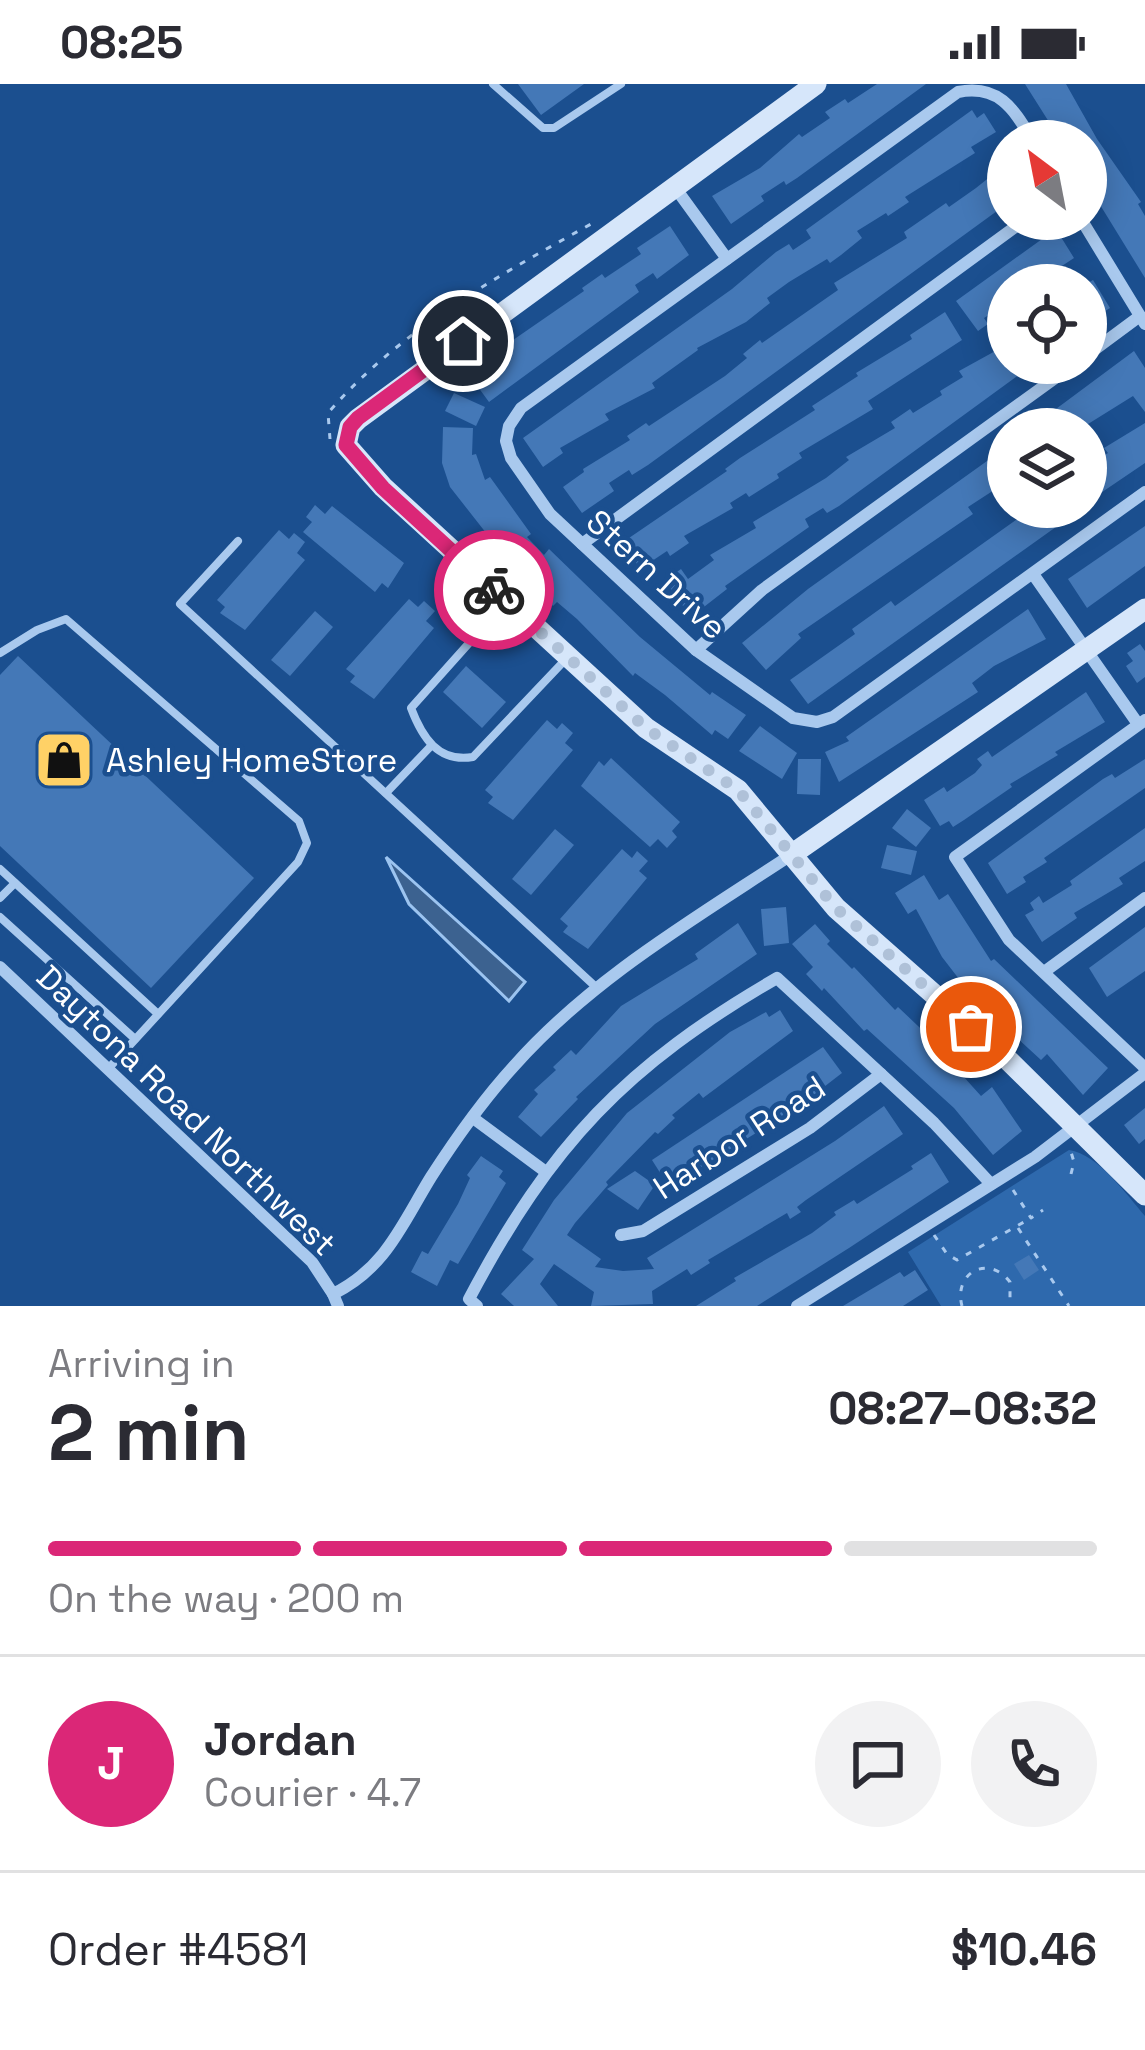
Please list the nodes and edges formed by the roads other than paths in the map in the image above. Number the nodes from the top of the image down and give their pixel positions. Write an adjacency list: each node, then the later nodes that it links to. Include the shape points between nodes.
1 (493, 84): 2 (lane, via 543,128)
2 (621, 84)
3 (816, 84): 5 (street)
4 (1020, 120): 8 (street, via 989,89 958,92)
5 (674, 186): 8 (street); 16 (street, via 338,438)
6 (998, 240): 14 (street)
7 (1094, 240): 9 (street)
8 (727, 259): 14 (street, Stern Drive, via 521,408 509,426 512,458)
9 (1143, 320): 10 (street)
10 (1107, 343)
11 (1047, 384): 18 (street, via 762,590)
12 (1145, 492): 15 (street)
13 (238, 541): 24 (lane, via 180,604)
14 (582, 544): 18 (street, Stern Drive)
15 (1033, 574): 18 (street, Stern Drive, via 817,722 794,718); 19 (street)
16 (506, 602): 21 (street); 23 (lane, via 411,708)
17 (1145, 609): 19 (street)
18 (696, 650)
19 (1086, 651): 22 (street); 25 (street)
20 (0, 653): 34 (lane, via 66,619 299,821 307,843 298,862)
21 (567, 658): 23 (lane, via 472,757 457,760); 25 (street, via 646,728 738,790)
22 (1142, 722): 32 (street, via 955,857 1010,940)
23 (431, 746): 24 (lane)
24 (386, 794): 33 (lane)
25 (791, 855): 33 (street); 40 (street, via 836,908)
26 (0, 869): 27 (lane)
27 (15, 883): 28 (lane); 34 (lane)
28 (0, 898)
29 (1145, 898): 32 (street)
30 (0, 917): 35 (lane)
31 (0, 967): 36 (street, Daytona Road Northwest)
32 (1045, 972): 37 (street)
33 (597, 988): 39 (street, via 539,1040)
34 (158, 1014): 35 (lane)
35 (135, 1039): 36 (lane)
36 (108, 1069): 45 (street, Daytona Road Northwest, via 312,1262)
37 (1145, 1070): 40 (street)
38 (881, 1074): 41 (street, via 777,978 665,1049); 42 (street); 44 (street, Harbor Road, via 643,1232)
39 (473, 1118): 41 (street); 45 (street, via 389,1250)
40 (1077, 1126): 42 (street); 43 (street)
41 (546, 1172): 46 (street, via 503,1235)
42 (992, 1184): 47 (street)
43 (1145, 1196)
44 (621, 1235)
45 (335, 1300)
46 (473, 1302)
47 (797, 1306)

